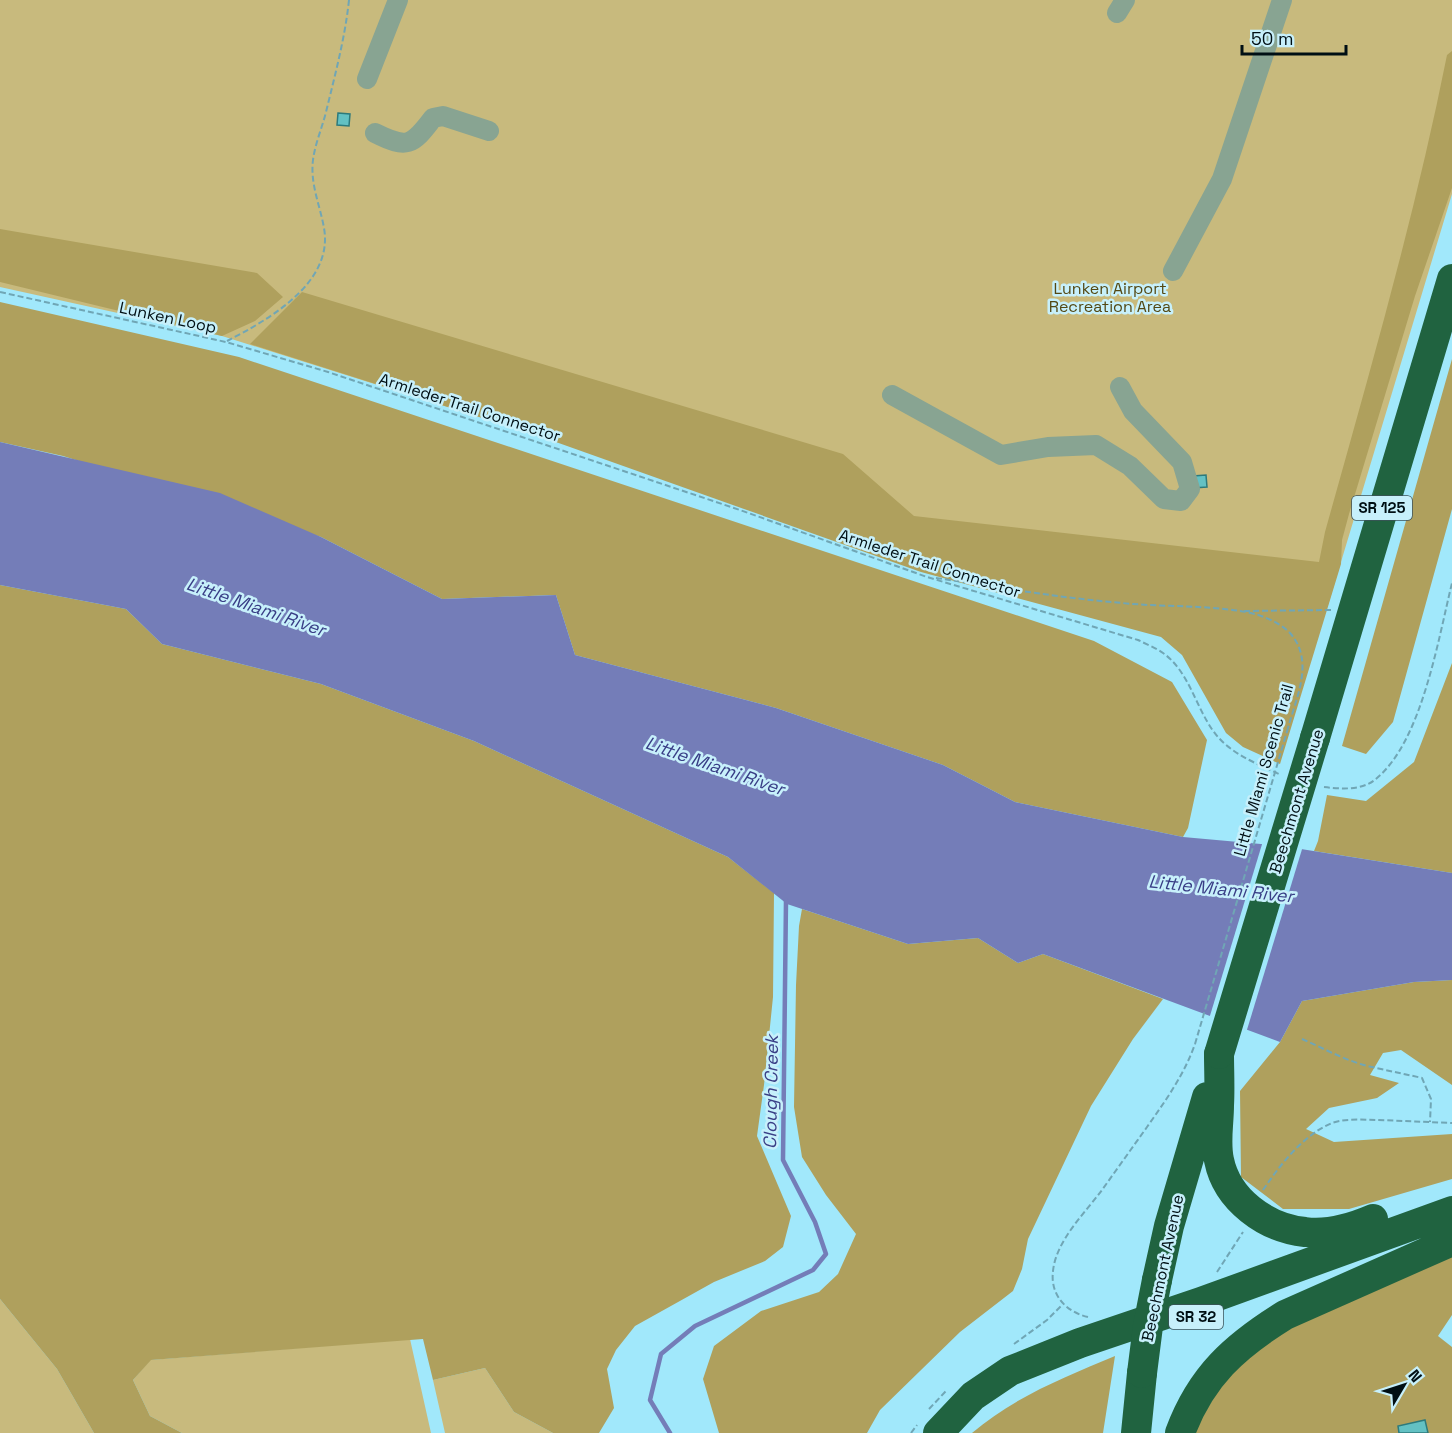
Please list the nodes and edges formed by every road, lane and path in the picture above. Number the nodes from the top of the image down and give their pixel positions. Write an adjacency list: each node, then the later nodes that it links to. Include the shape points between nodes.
1 (349, 0): 10 (path, Lunken Loop, via 313,159 313,183 324,229 322,259 302,292 258,325)
2 (398, 0): 4 (lane)
3 (1282, 0): 7 (lane, via 1222,180)
4 (367, 79)
5 (489, 131): 6 (lane, via 443,116 433,118 411,142 397,144)
6 (375, 133)
7 (1173, 272)
8 (1452, 279): 15 (highway, Beechmont Avenue / SR 125)
9 (0, 292): 10 (path, Lunken Loop)
10 (226, 342): 13 (path, Armleder Trail Connector, via 527,437)
11 (1120, 387): 12 (lane, via 1133,411 1182,462 1190,489 1181,501 1164,499 1130,466 1095,445 1001,454)
12 (892, 395)
13 (927, 577): 16 (path, Little Miami Scenic Trail, via 1121,603); 18 (path, Armleder Trail Connector, via 1138,640 1164,653 1179,670 1224,743 1245,758)
14 (1452, 584): 19 (path, via 1423,701 1397,755 1376,780 1348,790)
15 (1353, 609): 16 (path); 17 (highway, Beechmont Avenue / SR 125)
16 (1241, 611): 17 (path, Little Miami Scenic Trail, via 1277,623 1297,644 1303,661)
17 (1301, 733): 21 (highway, Beechmont Avenue / SR 32, bridge); 21 (path, Little Miami Scenic Trail, bridge)
18 (1290, 777)
19 (1319, 786)
20 (1302, 1039): 22 (path, via 1371,1067 1422,1078 1431,1098)
21 (1207, 1049): 25 (highway, SR 32, via 1220,1108 1217,1141 1225,1182 1246,1207 1272,1224 1305,1232 1335,1231); 31 (path, Little Miami Scenic Trail, via 1188,1064 1163,1106 1070,1233 1056,1260 1053,1279 1057,1295 1072,1312); 34 (highway, Beechmont Avenue / SR 32, bridge, via 1148,1326)
22 (1430, 1122): 23 (path); 24 (path, via 1363,1119 1331,1124 1278,1167)
23 (1452, 1123)
24 (1263, 1190)
25 (1452, 1192)
26 (1452, 1211): 32 (highway, via 1010,1371 973,1396)
27 (1452, 1226): 33 (highway, SR 32, via 1221,1309 1056,1362 982,1405)
28 (1244, 1231): 30 (path)
29 (1452, 1241): 35 (highway, via 1285,1315 1260,1330 1221,1362 1194,1402)
30 (1212, 1278)
31 (1091, 1318)
32 (938, 1433)
33 (954, 1433)
34 (1136, 1433)
35 (1180, 1433)

